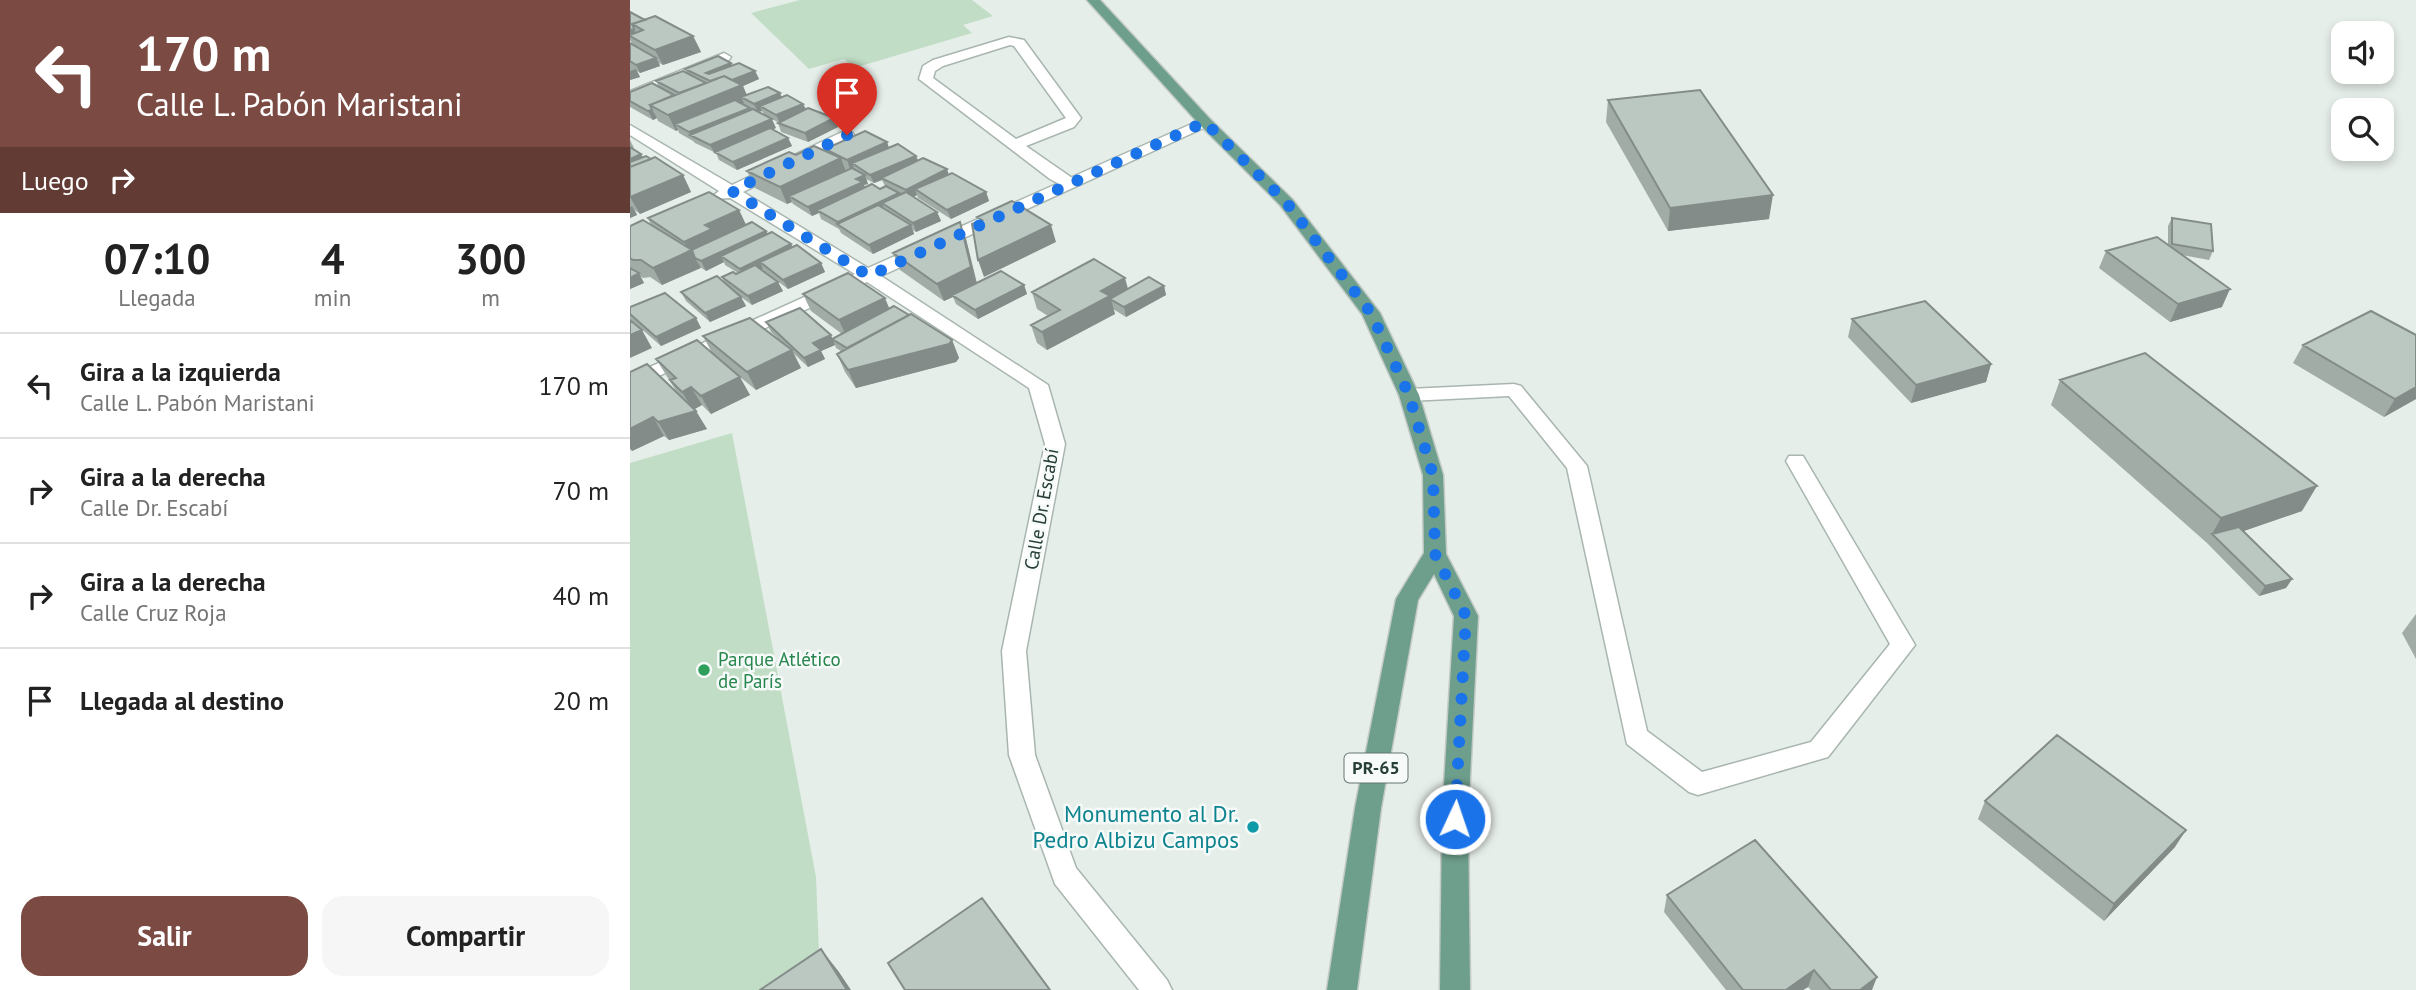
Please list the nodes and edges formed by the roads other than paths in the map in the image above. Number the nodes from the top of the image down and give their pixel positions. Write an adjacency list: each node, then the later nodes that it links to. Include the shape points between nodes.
1 (1093, 0): 4 (main road)
2 (724, 57): 3 (street)
3 (630, 96)
4 (1205, 122): 8 (street); 13 (main road, via 1286,202 1371,313)
5 (630, 130): 9 (street, Calle Dr. Escabí)
6 (847, 135): 9 (street)
7 (1015, 145): 7 (street, via 1074,118 1019,44 1009,41 928,69 926,79); 8 (street)
8 (1069, 183): 11 (street)
9 (732, 191): 10 (street); 11 (street, Calle Dr. Escabí)
10 (706, 202)
11 (869, 276): 12 (street); 16 (street, Calle Dr. Escabí, via 1038,385 1055,444 1014,651 1022,755 1065,875)
12 (630, 383)
13 (1409, 395): 14 (street, via 1514,390 1577,466 1636,737 1698,784 1819,750 1903,645); 15 (main road, via 1433,475)
14 (1796, 461)
15 (1435, 554): 17 (main road, PR-65, via 1408,599 1368,808); 18 (main road, via 1466,616 1455,819)
16 (1157, 990)
17 (1342, 990)
18 (1455, 990)

